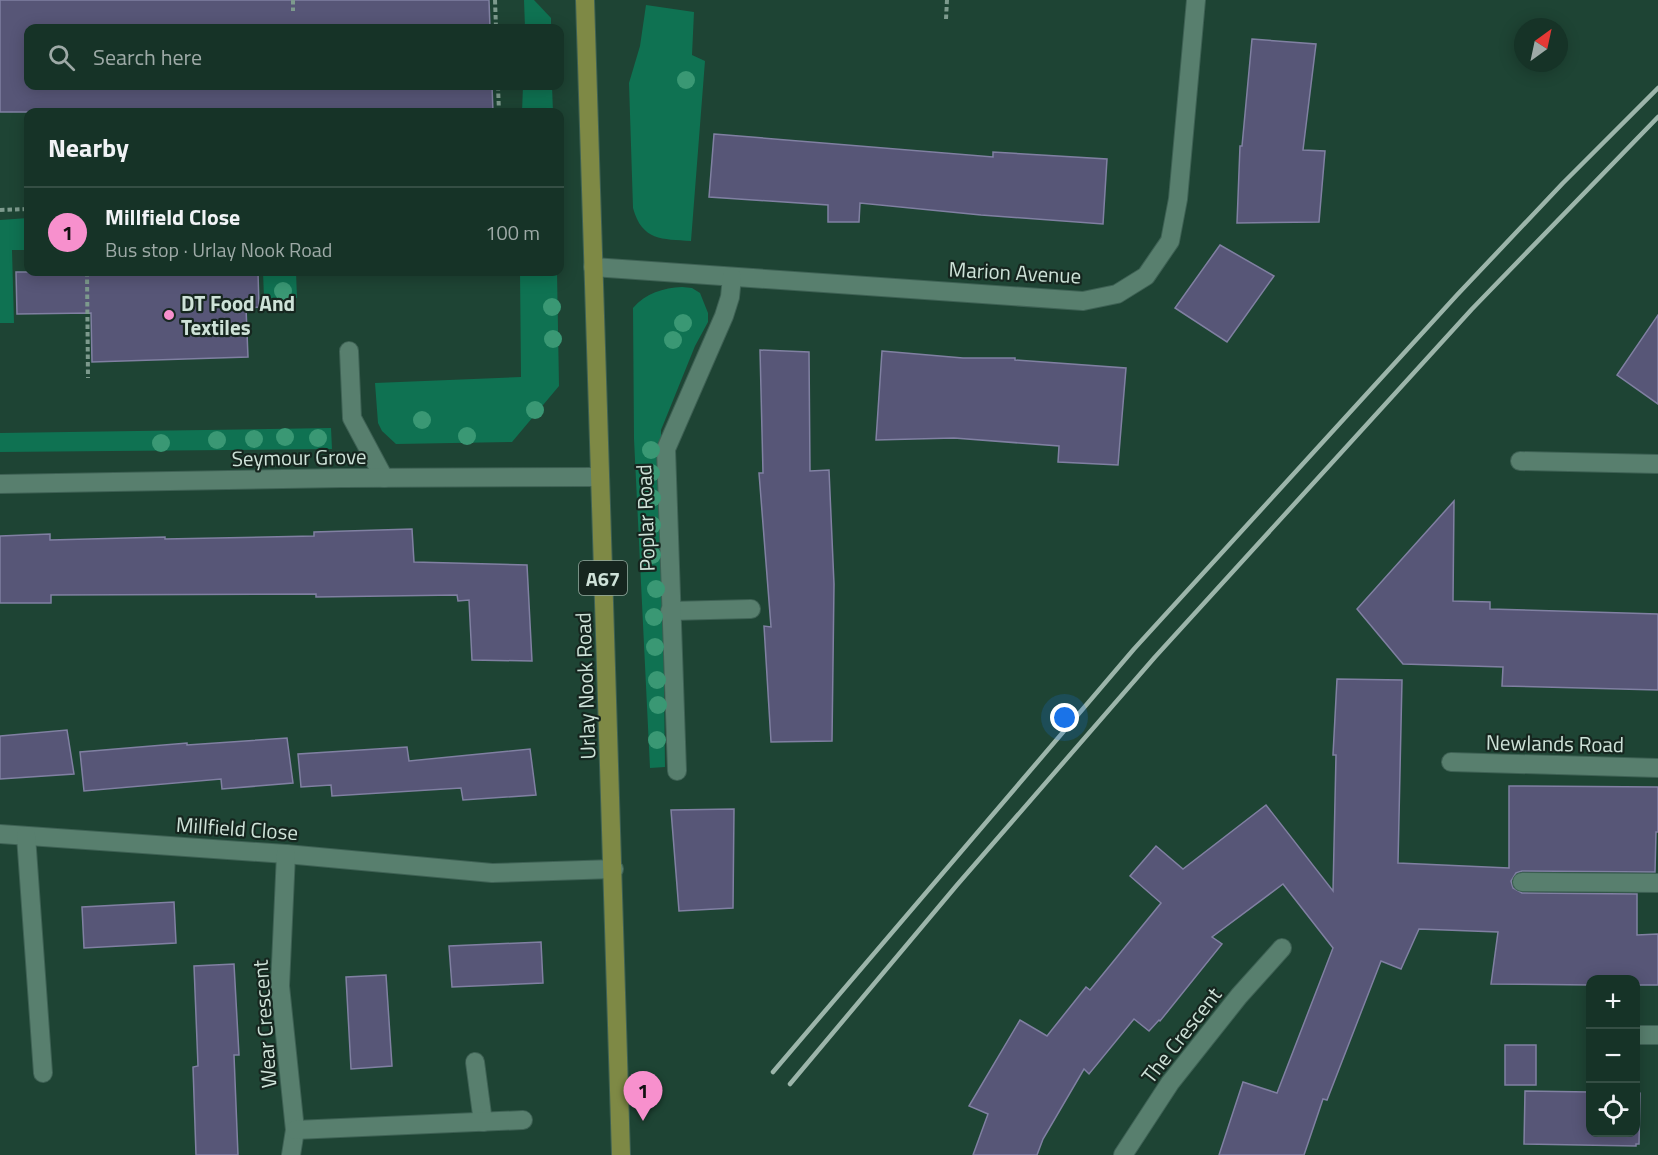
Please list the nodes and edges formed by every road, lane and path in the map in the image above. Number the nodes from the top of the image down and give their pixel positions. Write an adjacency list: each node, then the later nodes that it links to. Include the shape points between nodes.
1 (293, 0): 6 (path)
2 (495, 0): 8 (path)
3 (585, 0): 13 (main road, Urlay Nook Road / A67)
4 (947, 0): 7 (path)
5 (1196, 0): 15 (street, Marion Avenue, via 1178,199 1170,241 1146,276 1117,294 1083,301)
6 (293, 11)
7 (946, 19)
8 (496, 24)
9 (498, 90): 10 (path)
10 (499, 108)
11 (24, 209): 12 (path)
12 (0, 210)
13 (593, 267): 15 (street, Marion Avenue); 20 (main road, Urlay Nook Road / A67)
14 (87, 276): 17 (path)
15 (732, 277): 24 (street, Poplar Road, via 724,316 666,449)
16 (349, 351): 21 (street, via 352,418)
17 (88, 378)
18 (1520, 461): 19 (street)
19 (1658, 464)
20 (599, 477): 21 (street, Seymour Grove); 31 (main road, Urlay Nook Road / A67)
21 (384, 478): 22 (street, Seymour Grove)
22 (0, 484)
23 (751, 609): 24 (street)
24 (670, 611): 27 (street, Poplar Road)
25 (1450, 762): 26 (street, Newlands Road)
26 (1658, 768)
27 (677, 771)
28 (0, 834): 29 (street, Millfield Close)
29 (26, 836): 30 (street, Millfield Close); 38 (street)
30 (286, 854): 31 (street, Millfield Close, via 492,873); 41 (street, Wear Crescent, via 280,986)
31 (614, 869): 43 (main road, Urlay Nook Road / A67)
32 (1522, 882): 33 (street)
33 (1658, 883)
34 (1282, 948): 44 (street, The Crescent, via 1170,1083)
35 (1640, 1035): 36 (street)
36 (1658, 1035)
37 (476, 1062): 40 (street)
38 (44, 1073)
39 (523, 1120): 40 (street)
40 (483, 1122): 41 (street)
41 (295, 1130): 42 (street, Wear Crescent)
42 (291, 1155)
43 (621, 1155)
44 (1123, 1155)

